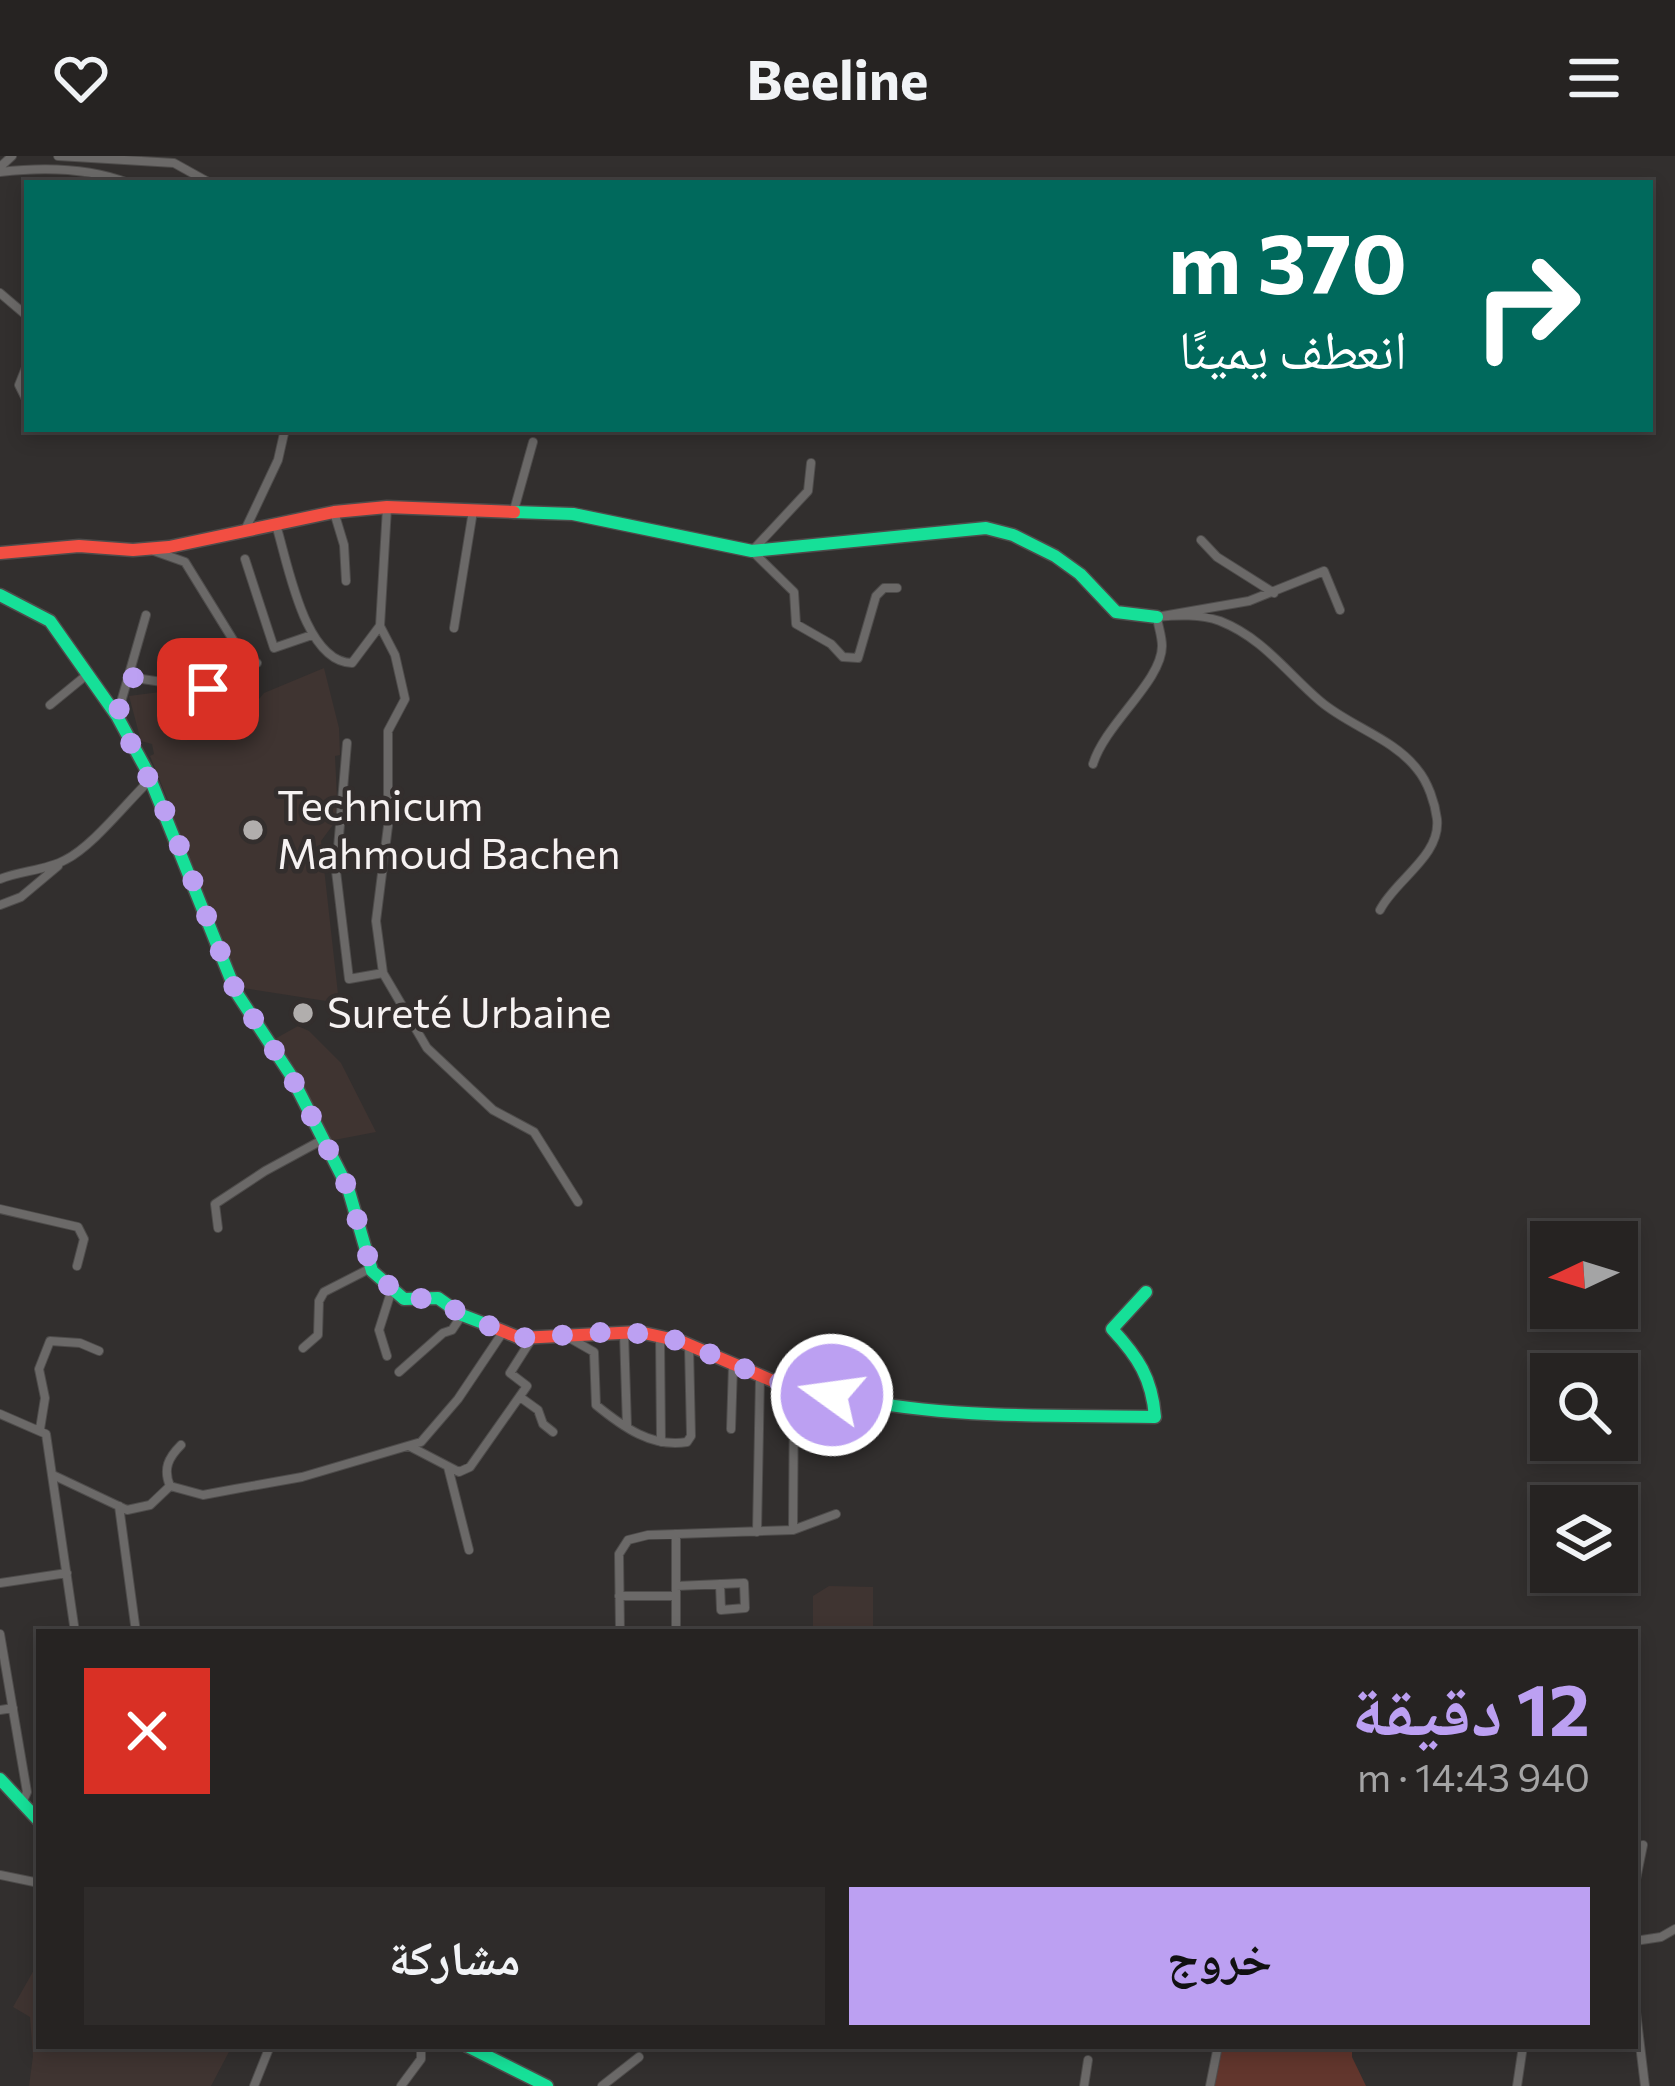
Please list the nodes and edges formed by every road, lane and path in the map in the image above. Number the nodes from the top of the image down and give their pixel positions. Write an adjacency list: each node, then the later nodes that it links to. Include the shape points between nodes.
1 (12, 156): 3 (street)
2 (55, 156): 4 (street); 6 (street, via 173,163)
3 (0, 170): 4 (street)
4 (53, 170): 5 (street)
5 (117, 180)
6 (204, 180)
7 (0, 293): 8 (street)
8 (24, 313)
9 (284, 432): 17 (street)
10 (533, 442): 14 (street)
11 (811, 463): 20 (street, via 808,491)
12 (387, 507): 13 (street); 15 (street); 30 (street)
13 (473, 509): 14 (street); 31 (street)
14 (514, 510): 20 (street, via 604,518)
15 (334, 512): 16 (street); 23 (street)
16 (275, 524): 17 (street); 32 (street)
17 (245, 530): 19 (street)
18 (1201, 540): 25 (street)
19 (148, 549): 21 (street); 33 (street, via 185,562 243,656)
20 (752, 551): 24 (street, via 794,592 796,624 850,660 862,653 880,590); 29 (street, via 986,528 1069,567 1116,612)
21 (0, 553)
22 (245, 559): 32 (street, via 274,647)
23 (346, 581)
24 (897, 588)
25 (1274, 593): 27 (street, via 1324,571); 29 (street)
26 (0, 596): 34 (street, via 50,621)
27 (1340, 610)
28 (146, 614): 35 (street)
29 (1157, 616): 40 (street, via 1160,656); 45 (street, via 1224,622 1417,768 1437,834)
30 (380, 626): 32 (street, via 352,663 333,658); 46 (street, via 405,699 388,731 388,826 376,920)
31 (454, 628)
32 (312, 635)
33 (257, 663)
34 (88, 673): 37 (street); 38 (street)
35 (129, 677): 36 (street); 38 (street)
36 (208, 689)
37 (50, 704)
38 (117, 716): 41 (street)
39 (347, 742): 46 (street, via 336,871 349,979)
40 (1093, 764)
41 (151, 779): 42 (street); 47 (street, via 236,992)
42 (63, 861): 43 (street); 44 (street)
43 (0, 879)
44 (0, 905)
45 (1380, 910)
46 (383, 973): 48 (street, via 427,1048 493,1110 534,1132)
47 (324, 1139): 50 (street, via 215,1204); 52 (street)
48 (578, 1202)
49 (0, 1209): 51 (street, via 78,1228 84,1239)
50 (218, 1228)
51 (77, 1266)
52 (371, 1268): 53 (street); 62 (street, via 324,1292 318,1335)
53 (393, 1286): 55 (street, via 404,1299 438,1298); 64 (street, via 379,1330)
54 (1146, 1292): 68 (street, via 1112,1329 1147,1369 1156,1417 930,1413)
55 (462, 1315): 57 (street); 66 (street)
56 (624, 1331): 58 (street); 59 (street); 71 (street)
57 (503, 1332): 60 (street); 77 (street, via 437,1428)
58 (563, 1334): 60 (street); 71 (street, via 594,1352 594,1401)
59 (660, 1336): 61 (street); 75 (street)
60 (531, 1340): 69 (street, via 510,1373 527,1386)
61 (689, 1345): 65 (street); 75 (street, via 690,1440)
62 (302, 1348)
63 (99, 1351): 72 (street, via 50,1342 39,1369)
64 (387, 1356)
65 (734, 1364): 67 (street); 73 (street)
66 (399, 1372)
67 (760, 1375): 68 (street); 84 (street)
68 (794, 1386): 83 (street)
69 (520, 1397): 74 (street); 78 (street, via 470,1467)
70 (0, 1414): 72 (street)
71 (627, 1428): 75 (street)
72 (40, 1429): 79 (street)
73 (731, 1430)
74 (554, 1432)
75 (662, 1442)
76 (181, 1445): 80 (street, via 166,1467)
77 (408, 1445): 78 (street); 80 (street, via 203,1495)
78 (448, 1467): 86 (street)
79 (53, 1475): 81 (street); 87 (street)
80 (170, 1486): 81 (street, via 150,1505)
81 (118, 1506): 94 (street)
82 (836, 1514): 83 (street)
83 (793, 1530): 84 (street)
84 (757, 1532): 85 (street)
85 (676, 1534): 90 (street); 91 (street, via 622,1546)
86 (469, 1550)
87 (67, 1573): 88 (street); 93 (street)
88 (0, 1583)
89 (720, 1584): 89 (street, via 722,1610 745,1608 744,1583); 90 (street)
90 (676, 1591): 91 (street); 92 (street)
91 (620, 1596): 95 (street)
92 (676, 1628)
93 (75, 1629)
94 (136, 1629)
95 (620, 1629)
96 (0, 1634): 97 (street)
97 (13, 1708): 98 (street); 101 (street)
98 (0, 1710)
99 (0, 1780): 101 (street)
100 (36, 1792): 101 (street)
101 (25, 1797): 102 (street)
102 (36, 1816)
103 (1642, 1845): 104 (street)
104 (1638, 1867)
105 (0, 1876): 106 (street)
106 (36, 1882)
107 (1675, 1929): 108 (street)
108 (1638, 1940)
109 (1638, 2029): 125 (street)
110 (269, 2049): 118 (street)
111 (421, 2049): 119 (street)
112 (472, 2049): 117 (street)
113 (1217, 2049): 123 (street)
114 (1523, 2049): 124 (street)
115 (639, 2056): 121 (street)
116 (1088, 2060): 122 (street)
117 (531, 2083): 120 (street)
118 (254, 2086)
119 (401, 2086)
120 (547, 2086)
121 (602, 2086)
122 (1084, 2086)
123 (1210, 2086)
124 (1517, 2086)
125 (1645, 2086)

